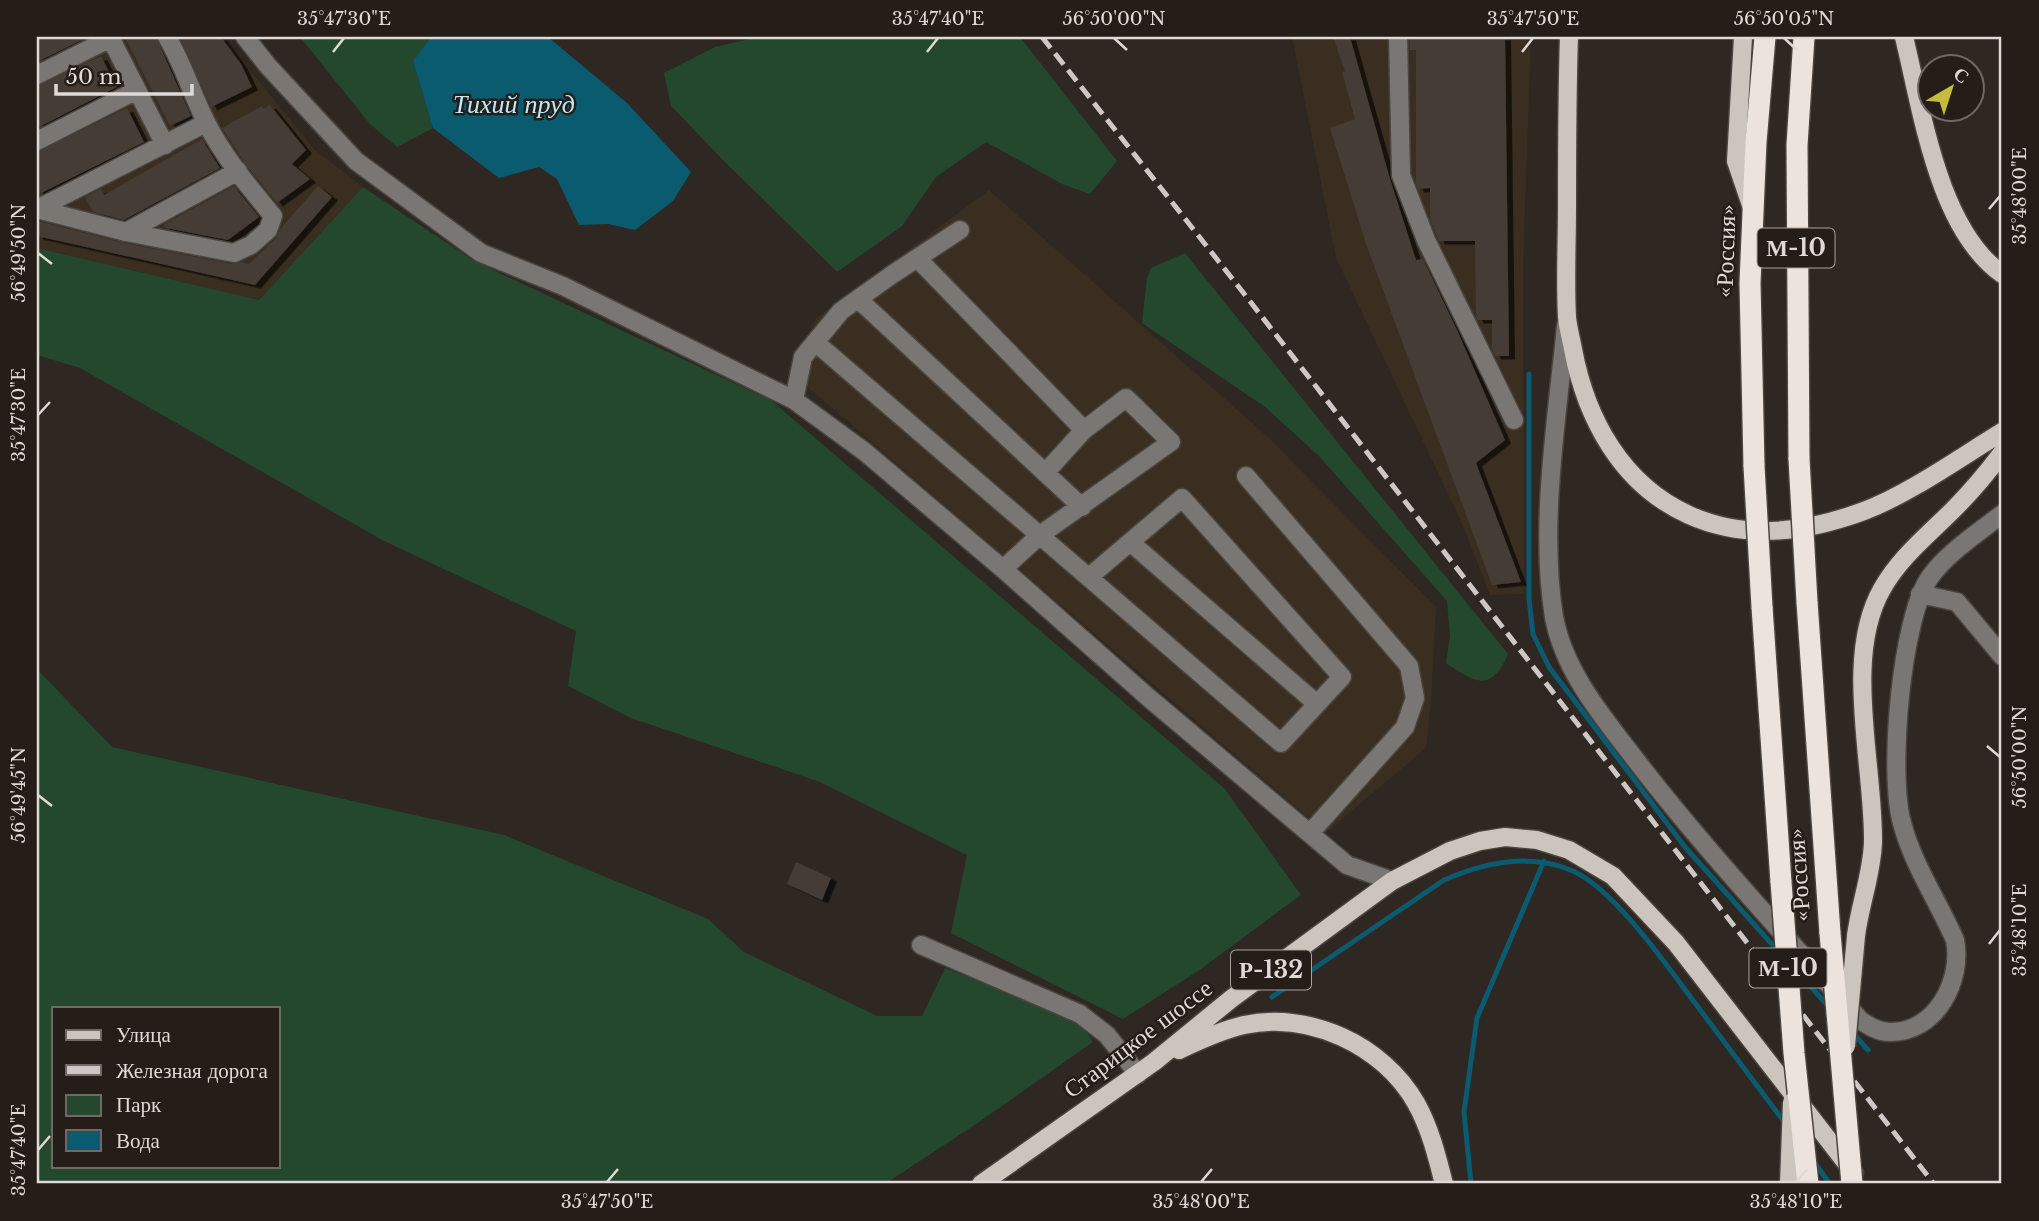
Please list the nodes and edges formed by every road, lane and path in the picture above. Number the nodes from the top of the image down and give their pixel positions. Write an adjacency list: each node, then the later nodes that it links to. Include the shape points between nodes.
1 (167, 37): 14 (street)
2 (245, 37): 27 (street, via 356,161 481,253 563,286)
3 (1398, 37): 28 (street, via 1401,176 1426,240)
4 (1569, 37): 13 (main road)
5 (1578, 37): 13 (main road)
6 (1743, 37): 19 (main road, via 1736,161)
7 (1765, 37): 19 (highway, «Россия» / М-10)
8 (1804, 37): 49 (highway, «Россия» / М-10, bridge, via 1796,214 1799,459)
9 (1903, 37): 23 (main road, via 1935,160 1956,219 1979,254)
10 (111, 38): 11 (street); 12 (street)
11 (37, 75)
12 (137, 90): 15 (street); 16 (street)
13 (1567, 91): 25 (main road)
14 (206, 124): 16 (street); 17 (street)
15 (37, 141)
16 (165, 145): 18 (street)
17 (238, 171): 21 (street); 21 (street, via 273,216 268,230 251,245 234,253)
18 (37, 209): 21 (street)
19 (1753, 210): 46 (highway, «Россия» / М-10, bridge, via 1754,466)
20 (960, 230): 22 (street)
21 (126, 232)
22 (916, 258): 24 (street); 29 (street)
23 (2002, 274)
24 (858, 299): 26 (street, via 841,311); 32 (street)
25 (1567, 319): 30 (main road, via 1582,388 1600,432 1618,460 1661,499 1722,526 1776,532 1838,520 1888,500); 40 (street, via 1550,483 1551,584 1565,653 1579,682 1676,813 1860,1020 1889,1032 1914,1026 1936,1009 1950,988 1956,964 1955,940 1914,855 1897,802 1901,698)
26 (815, 342): 27 (street, via 803,357); 36 (street)
27 (793, 400): 38 (street, via 865,452)
28 (1514, 420)
29 (1084, 430): 32 (street); 34 (street, via 1126,398 1171,442)
30 (2002, 432)
31 (2002, 453): 49 (main road, bridge, via 1971,492 1904,557 1883,586 1864,634 1873,844 1856,936)
32 (1045, 473): 34 (street)
33 (1246, 476): 43 (street, via 1409,666 1415,698 1405,726)
34 (1082, 507): 36 (street)
35 (2002, 514): 40 (street, via 1947,558)
36 (1040, 535): 38 (street); 39 (street)
37 (1130, 542): 39 (street); 42 (street); 42 (street, via 1182,498 1342,677)
38 (1003, 569): 43 (street)
39 (1089, 577): 42 (street, via 1280,743)
40 (1920, 594): 41 (street, via 1957,602)
41 (2002, 656)
42 (1317, 704)
43 (1310, 833): 44 (street, via 1347,865)
44 (1392, 881): 47 (main road, Старицкое шоссе / Р-132, via 1231,999); 55 (main road, Старицкое шоссе, via 1450,851 1493,838 1544,842 1600,867 1676,943)
45 (921, 945): 48 (street, via 1080,1014 1107,1035)
46 (1794, 1054): 52 (main road, bridge); 53 (highway, «Россия» / М-10, bridge)
47 (1154, 1062): 48 (main road, Старицкое шоссе); 51 (main road, via 1245,1025 1301,1025 1348,1039 1388,1068 1412,1097 1432,1140)
48 (1138, 1074): 50 (main road, Старицкое шоссе)
49 (1843, 1078): 54 (highway, «Россия» / М-10, bridge)
50 (981, 1184)
51 (1444, 1184)
52 (1789, 1184)
53 (1808, 1184)
54 (1852, 1184)
55 (1862, 1184)

